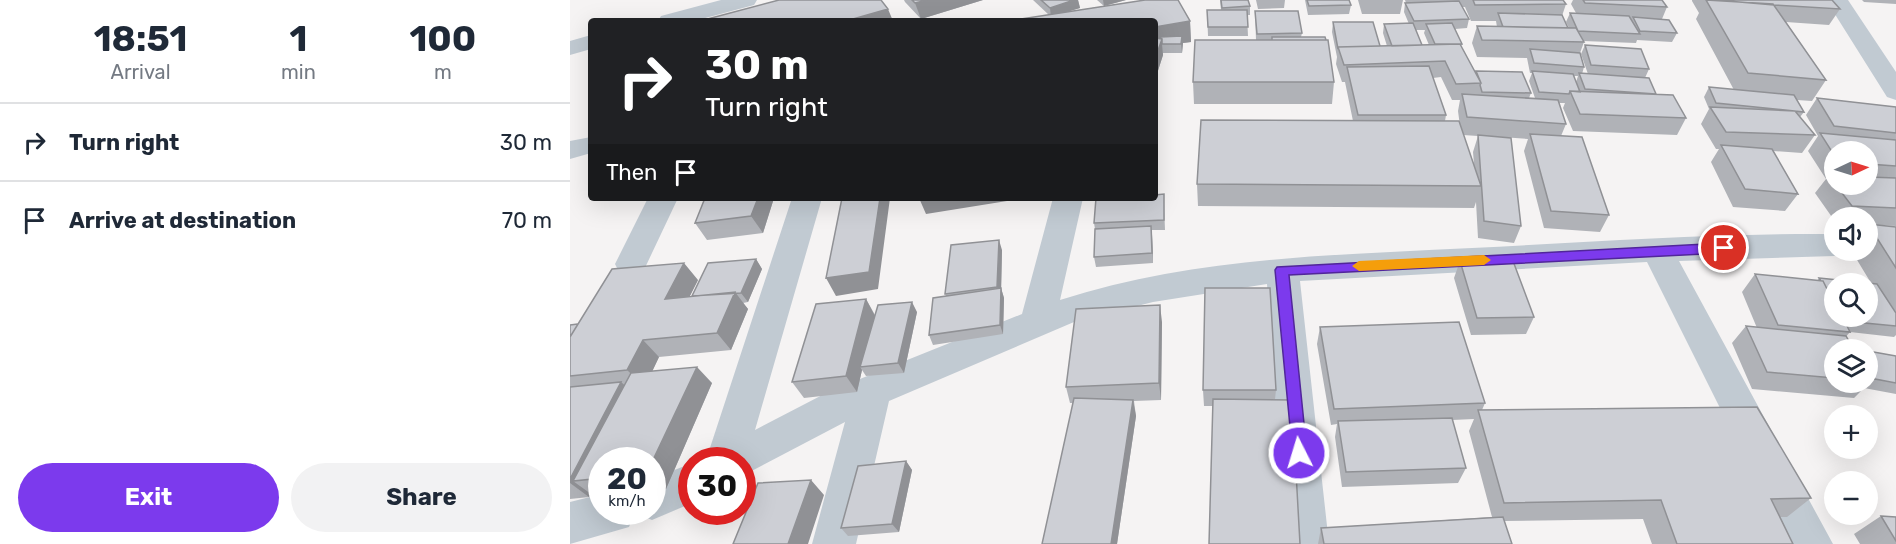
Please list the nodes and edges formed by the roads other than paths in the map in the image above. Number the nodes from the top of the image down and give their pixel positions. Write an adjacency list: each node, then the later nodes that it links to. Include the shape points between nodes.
1 (746, 0): 3 (street)
2 (1837, 0): 5 (street, via 1853,19)
3 (680, 18)
4 (588, 43): 6 (street)
5 (1866, 45): 7 (street); 8 (street)
6 (570, 48)
7 (1896, 50)
8 (1896, 92)
9 (588, 147): 10 (street)
10 (570, 150)
11 (662, 201): 16 (street)
12 (806, 201): 20 (street)
13 (1067, 201): 18 (street)
14 (1824, 245): 15 (street)
15 (1657, 250): 17 (street); 26 (street)
16 (631, 264)
17 (1282, 270): 18 (street, via 1153,289 1066,311); 25 (street)
18 (1037, 323): 19 (street)
19 (872, 392): 21 (street); 24 (street)
20 (730, 447)
21 (756, 450)
22 (588, 518): 23 (street)
23 (570, 523)
24 (834, 544)
25 (1307, 544)
26 (1811, 544)

